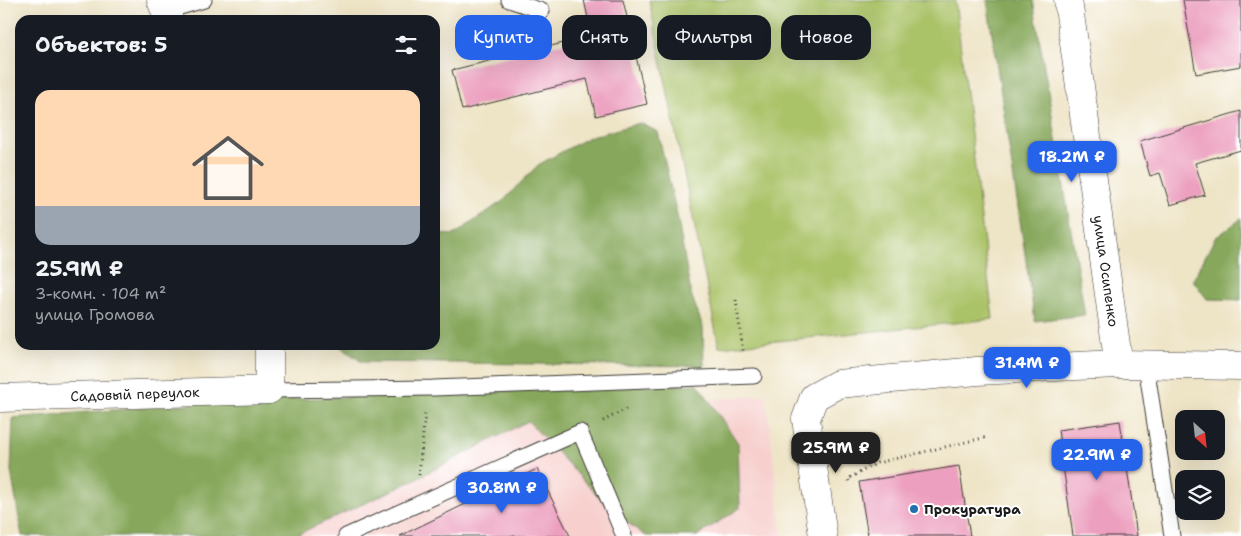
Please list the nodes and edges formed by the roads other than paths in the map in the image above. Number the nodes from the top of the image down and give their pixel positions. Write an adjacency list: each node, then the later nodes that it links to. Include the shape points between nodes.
1 (204, 0): 4 (lane)
2 (509, 0): 5 (lane)
3 (1068, 0): 7 (street, улица Осипенко)
4 (165, 10)
5 (542, 11)
6 (269, 350): 11 (street)
7 (1117, 364): 8 (street); 15 (street, via 977,371 838,384 814,397 806,419)
8 (1146, 365): 9 (street); 16 (lane)
9 (1241, 366)
10 (747, 376): 11 (lane, via 433,388)
11 (269, 390): 12 (street, Садовый переулок)
12 (0, 398)
13 (346, 536): 14 (lane, via 580,432)
14 (624, 536)
15 (823, 536)
16 (1172, 536)

